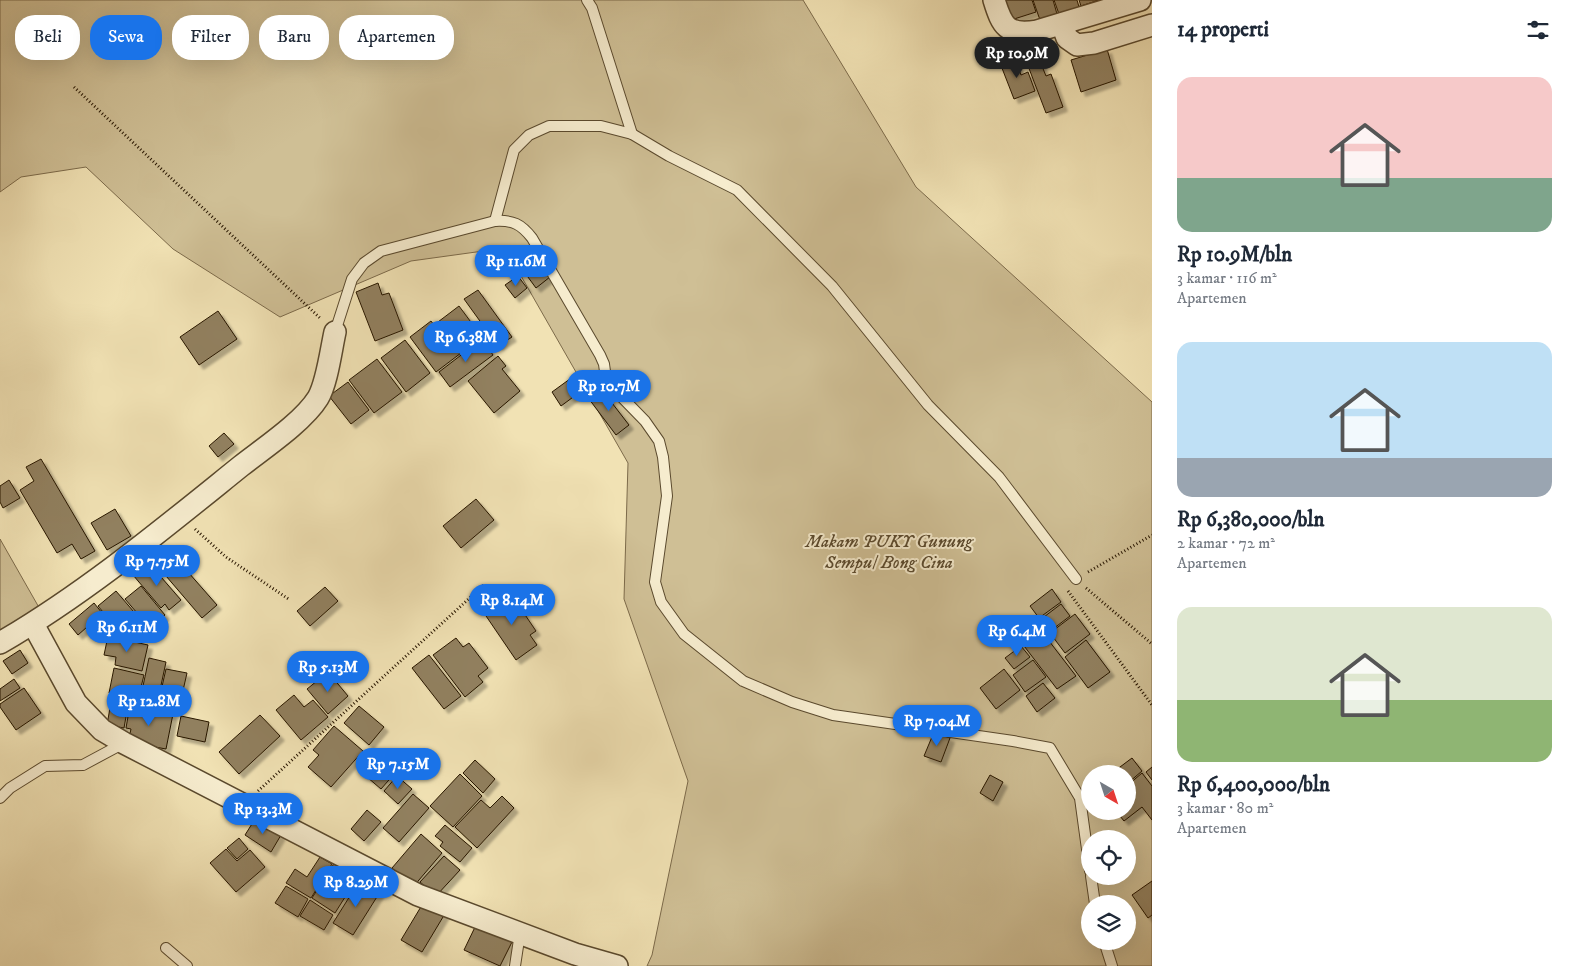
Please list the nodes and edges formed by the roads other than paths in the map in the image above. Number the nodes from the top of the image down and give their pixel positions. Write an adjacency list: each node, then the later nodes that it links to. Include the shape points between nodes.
1 (587, 0): 6 (lane)
2 (994, 0): 4 (street, via 1003,24 1012,31 1025,33)
3 (1140, 0): 4 (street)
4 (1062, 24): 5 (street, via 1068,38 1077,45 1094,43)
5 (1152, 24)
6 (632, 134): 7 (lane, via 601,126 549,126 529,134 514,150); 9 (lane, via 737,190 744,197 832,286 928,405 999,477)
7 (495, 221): 8 (lane, via 381,251 364,263 352,279); 14 (lane, via 514,222 532,238 600,355 606,379 659,441 664,457 667,496 655,582 661,602 684,634 743,681 833,715 1050,748 1080,798)
8 (335, 332): 10 (street, via 318,398 297,421 179,516)
9 (1076, 579)
10 (33, 624): 11 (street); 12 (street, via 76,703 102,730)
11 (0, 643)
12 (124, 743): 13 (lane, via 82,765 45,766); 15 (street, via 418,895)
13 (0, 798)
14 (1084, 830)
15 (520, 933): 19 (lane); 20 (street)
16 (166, 948): 18 (lane)
17 (1107, 950): 21 (lane)
18 (187, 966)
19 (515, 966)
20 (616, 966)
21 (1112, 966)

